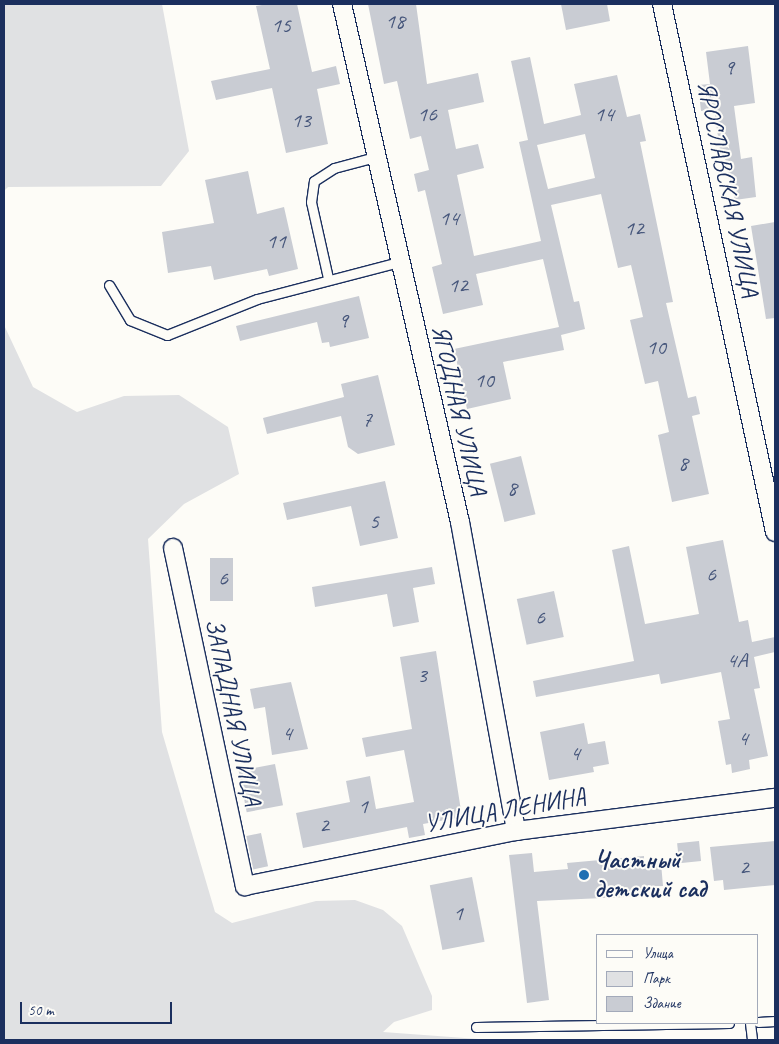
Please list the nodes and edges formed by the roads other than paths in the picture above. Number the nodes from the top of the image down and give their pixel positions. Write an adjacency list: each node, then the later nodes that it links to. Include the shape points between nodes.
1 (342, 4): 3 (street, ЯГОДНАЯ УЛИЦА)
2 (662, 4): 7 (street, ЯРОСЛАВСКАЯ УЛИЦА)
3 (376, 157): 4 (street, ЯГОДНАЯ УЛИЦА); 5 (lane, via 334,168 314,181 311,202)
4 (399, 262): 5 (lane); 10 (street, ЯГОДНАЯ УЛИЦА, via 477,606)
5 (328, 278): 6 (lane, via 256,299 168,335 130,320)
6 (109, 285)
7 (775, 532)
8 (173, 548): 11 (street, ЗАПАДНАЯ УЛИЦА)
9 (775, 798): 10 (street, УЛИЦА ЛЕНИНА)
10 (516, 831): 11 (street, УЛИЦА ЛЕНИНА)
11 (245, 886)
12 (775, 1021): 13 (lane)
13 (759, 1022)
14 (665, 1024): 16 (lane)
15 (750, 1024): 17 (lane)
16 (476, 1027)
17 (752, 1040)

